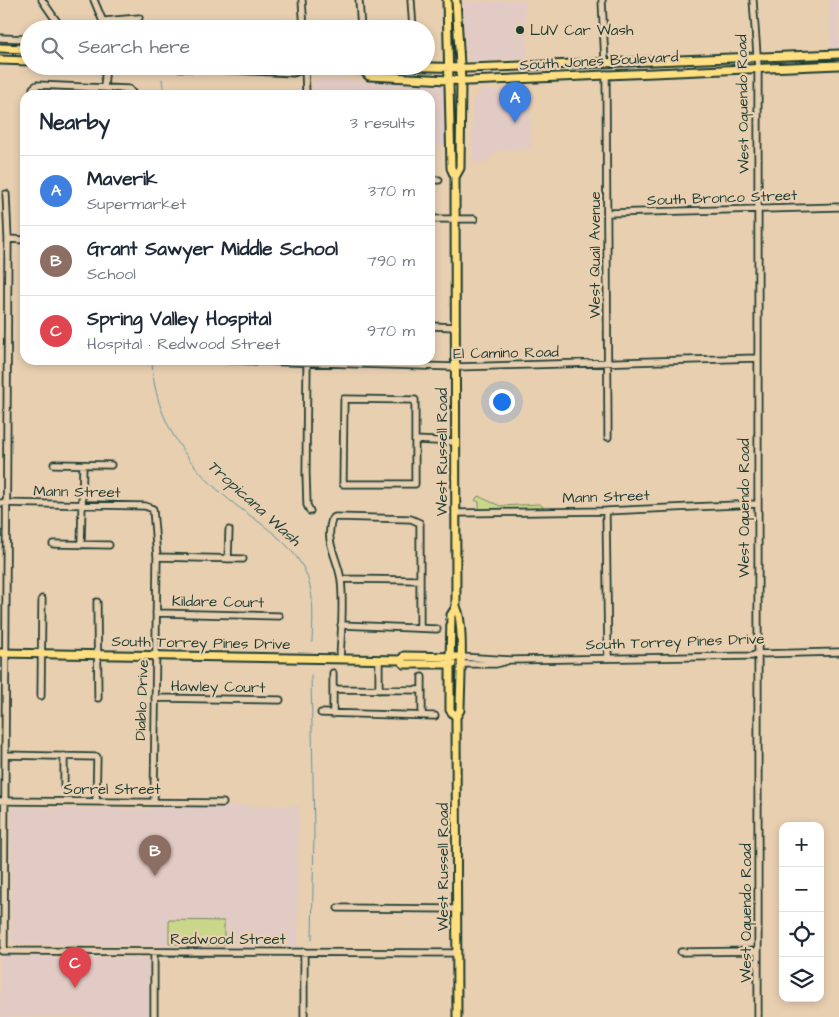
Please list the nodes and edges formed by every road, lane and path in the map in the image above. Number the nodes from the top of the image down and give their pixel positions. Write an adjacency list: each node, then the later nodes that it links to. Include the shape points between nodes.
1 (42, 0): 11 (street)
2 (94, 0): 12 (street)
3 (302, 0): 14 (street)
4 (359, 0): 15 (street)
5 (412, 0): 16 (street)
6 (447, 0): 28 (main road, West Russell Road)
7 (456, 0): 29 (main road, West Russell Road)
8 (602, 0): 25 (street)
9 (753, 0): 22 (street, West Oquendo Road)
10 (139, 18): 13 (street)
11 (56, 20)
12 (104, 20)
13 (116, 20)
14 (303, 20)
15 (360, 20)
16 (413, 20)
17 (0, 38): 18 (street)
18 (20, 39)
19 (0, 48): 20 (main road)
20 (20, 49)
21 (839, 54): 22 (main road, South Jones Boulevard)
22 (757, 57): 25 (main road, South Jones Boulevard); 30 (street, West Oquendo Road)
23 (0, 60): 24 (main road)
24 (20, 61)
25 (605, 63): 29 (main road, South Jones Boulevard)
26 (839, 65): 30 (main road, South Jones Boulevard)
27 (435, 68): 28 (main road, South Jones Boulevard)
28 (450, 68): 29 (main road, South Jones Boulevard); 35 (main road, West Russell Road)
29 (460, 68): 36 (main road, West Russell Road)
30 (758, 68): 31 (main road, South Jones Boulevard); 46 (street, West Oquendo Road)
31 (606, 74): 36 (main road, South Jones Boulevard); 47 (street, West Quail Avenue)
32 (105, 75): 37 (street)
33 (305, 75): 40 (street)
34 (369, 75): 35 (main road, South Jones Boulevard)
35 (450, 81): 36 (main road, South Jones Boulevard); 41 (main road, West Russell Road, via 451,168)
36 (461, 81): 41 (main road, West Russell Road, via 460,168)
37 (104, 88): 38 (street, via 37,85); 39 (street)
38 (33, 90)
39 (129, 90)
40 (306, 90)
41 (455, 178): 50 (main road, West Russell Road)
42 (435, 180): 43 (street)
43 (439, 180)
44 (6, 194): 51 (street)
45 (839, 207): 46 (street, South Bronco Street)
46 (756, 210): 47 (street, South Bronco Street); 57 (street, West Oquendo Road)
47 (607, 213): 58 (street, West Quail Avenue)
48 (435, 219): 50 (street)
49 (474, 219): 50 (street)
50 (455, 220): 54 (main road, West Russell Road)
51 (8, 239): 52 (street); 56 (street)
52 (20, 240)
53 (435, 326): 54 (street)
54 (456, 327): 61 (main road, West Russell Road)
55 (0, 352): 56 (street)
56 (8, 353): 63 (street)
57 (757, 358): 58 (street, El Camino Road); 71 (street, West Oquendo Road)
58 (607, 362): 61 (street, El Camino Road); 64 (street, West Quail Avenue)
59 (307, 365): 74 (street, via 306,474)
60 (382, 365): 61 (street, El Camino Road)
61 (456, 367): 66 (main road, West Russell Road)
62 (0, 392): 63 (street)
63 (8, 392): 70 (street)
64 (608, 436)
65 (415, 440): 65 (street, via 415,484 343,484 344,399 415,400); 66 (street)
66 (456, 442): 76 (main road, West Russell Road)
67 (54, 464): 68 (street)
68 (83, 465): 69 (street); 72 (street)
69 (112, 465)
70 (3, 503): 72 (street, Mann Street); 95 (street)
71 (757, 504): 75 (street, Mann Street); 97 (street, West Oquendo Road)
72 (82, 505): 73 (street, Mann Street, via 145,506); 79 (street)
73 (153, 509): 81 (street, Diablo Drive)
74 (310, 511)
75 (606, 511): 76 (street, Mann Street); 100 (street)
76 (456, 512): 88 (main road, West Russell Road)
77 (228, 530): 82 (street)
78 (52, 544): 79 (street)
79 (81, 544): 80 (street)
80 (109, 545)
81 (157, 557): 82 (street); 89 (street, Diablo Drive)
82 (228, 559): 83 (street)
83 (243, 559)
84 (341, 579): 85 (street); 85 (street, via 331,549 329,526 335,517 418,520); 91 (street)
85 (420, 580): 92 (street)
86 (42, 599): 96 (street)
87 (97, 602): 98 (street)
88 (456, 607): 103 (main road, West Russell Road, via 451,615); 104 (main road, West Russell Road, via 460,614)
89 (156, 614): 90 (street, Kildare Court); 99 (street, Diablo Drive)
90 (279, 616)
91 (341, 624): 92 (street); 101 (street)
92 (420, 626): 93 (street)
93 (437, 628)
94 (839, 652): 97 (street, South Torrey Pines Drive)
95 (3, 653): 96 (main road, South Torrey Pines Drive); 119 (street)
96 (41, 654): 98 (main road, South Torrey Pines Drive); 110 (street)
97 (757, 654): 100 (street, South Torrey Pines Drive); 132 (street, West Oquendo Road)
98 (97, 655): 99 (main road, South Torrey Pines Drive); 111 (street)
99 (156, 656): 101 (main road, South Torrey Pines Drive); 112 (street, Diablo Drive)
100 (608, 658): 104 (street, South Torrey Pines Drive, via 511,660 496,664)
101 (340, 659): 102 (main road, South Torrey Pines Drive)
102 (379, 660): 103 (main road, South Torrey Pines Drive, via 400,660 404,656); 108 (street)
103 (450, 661): 104 (main road, South Torrey Pines Drive); 118 (main road, West Russell Road, via 450,710)
104 (461, 661): 118 (main road, West Russell Road, via 460,710)
105 (334, 673): 107 (street)
106 (422, 677): 109 (street)
107 (333, 689): 108 (street); 115 (street)
108 (379, 690): 109 (street)
109 (422, 690): 116 (street)
110 (41, 696)
111 (98, 698)
112 (155, 698): 113 (street, Hawley Court); 124 (street, Diablo Drive)
113 (280, 700)
114 (321, 713): 115 (street)
115 (333, 714): 116 (street)
116 (422, 715): 117 (street)
117 (435, 716)
118 (456, 717): 127 (main road, West Russell Road)
119 (5, 755): 120 (street); 122 (street)
120 (64, 756): 121 (street); 123 (street, via 97,757)
121 (64, 786)
122 (2, 801): 123 (street, Sorrel Street); 128 (street)
123 (96, 802): 124 (street, Sorrel Street)
124 (154, 802): 125 (street, Sorrel Street)
125 (223, 802)
126 (338, 908): 127 (street)
127 (456, 909): 133 (main road, West Russell Road)
128 (2, 951): 129 (street, Redwood Street)
129 (154, 952): 130 (street, Redwood Street); 134 (street)
130 (304, 952): 133 (street, Redwood Street); 135 (street)
131 (681, 952): 132 (street)
132 (758, 952): 137 (street, West Oquendo Road)
133 (456, 953): 136 (main road, West Russell Road)
134 (154, 1017)
135 (304, 1017)
136 (456, 1017)
137 (758, 1017)

